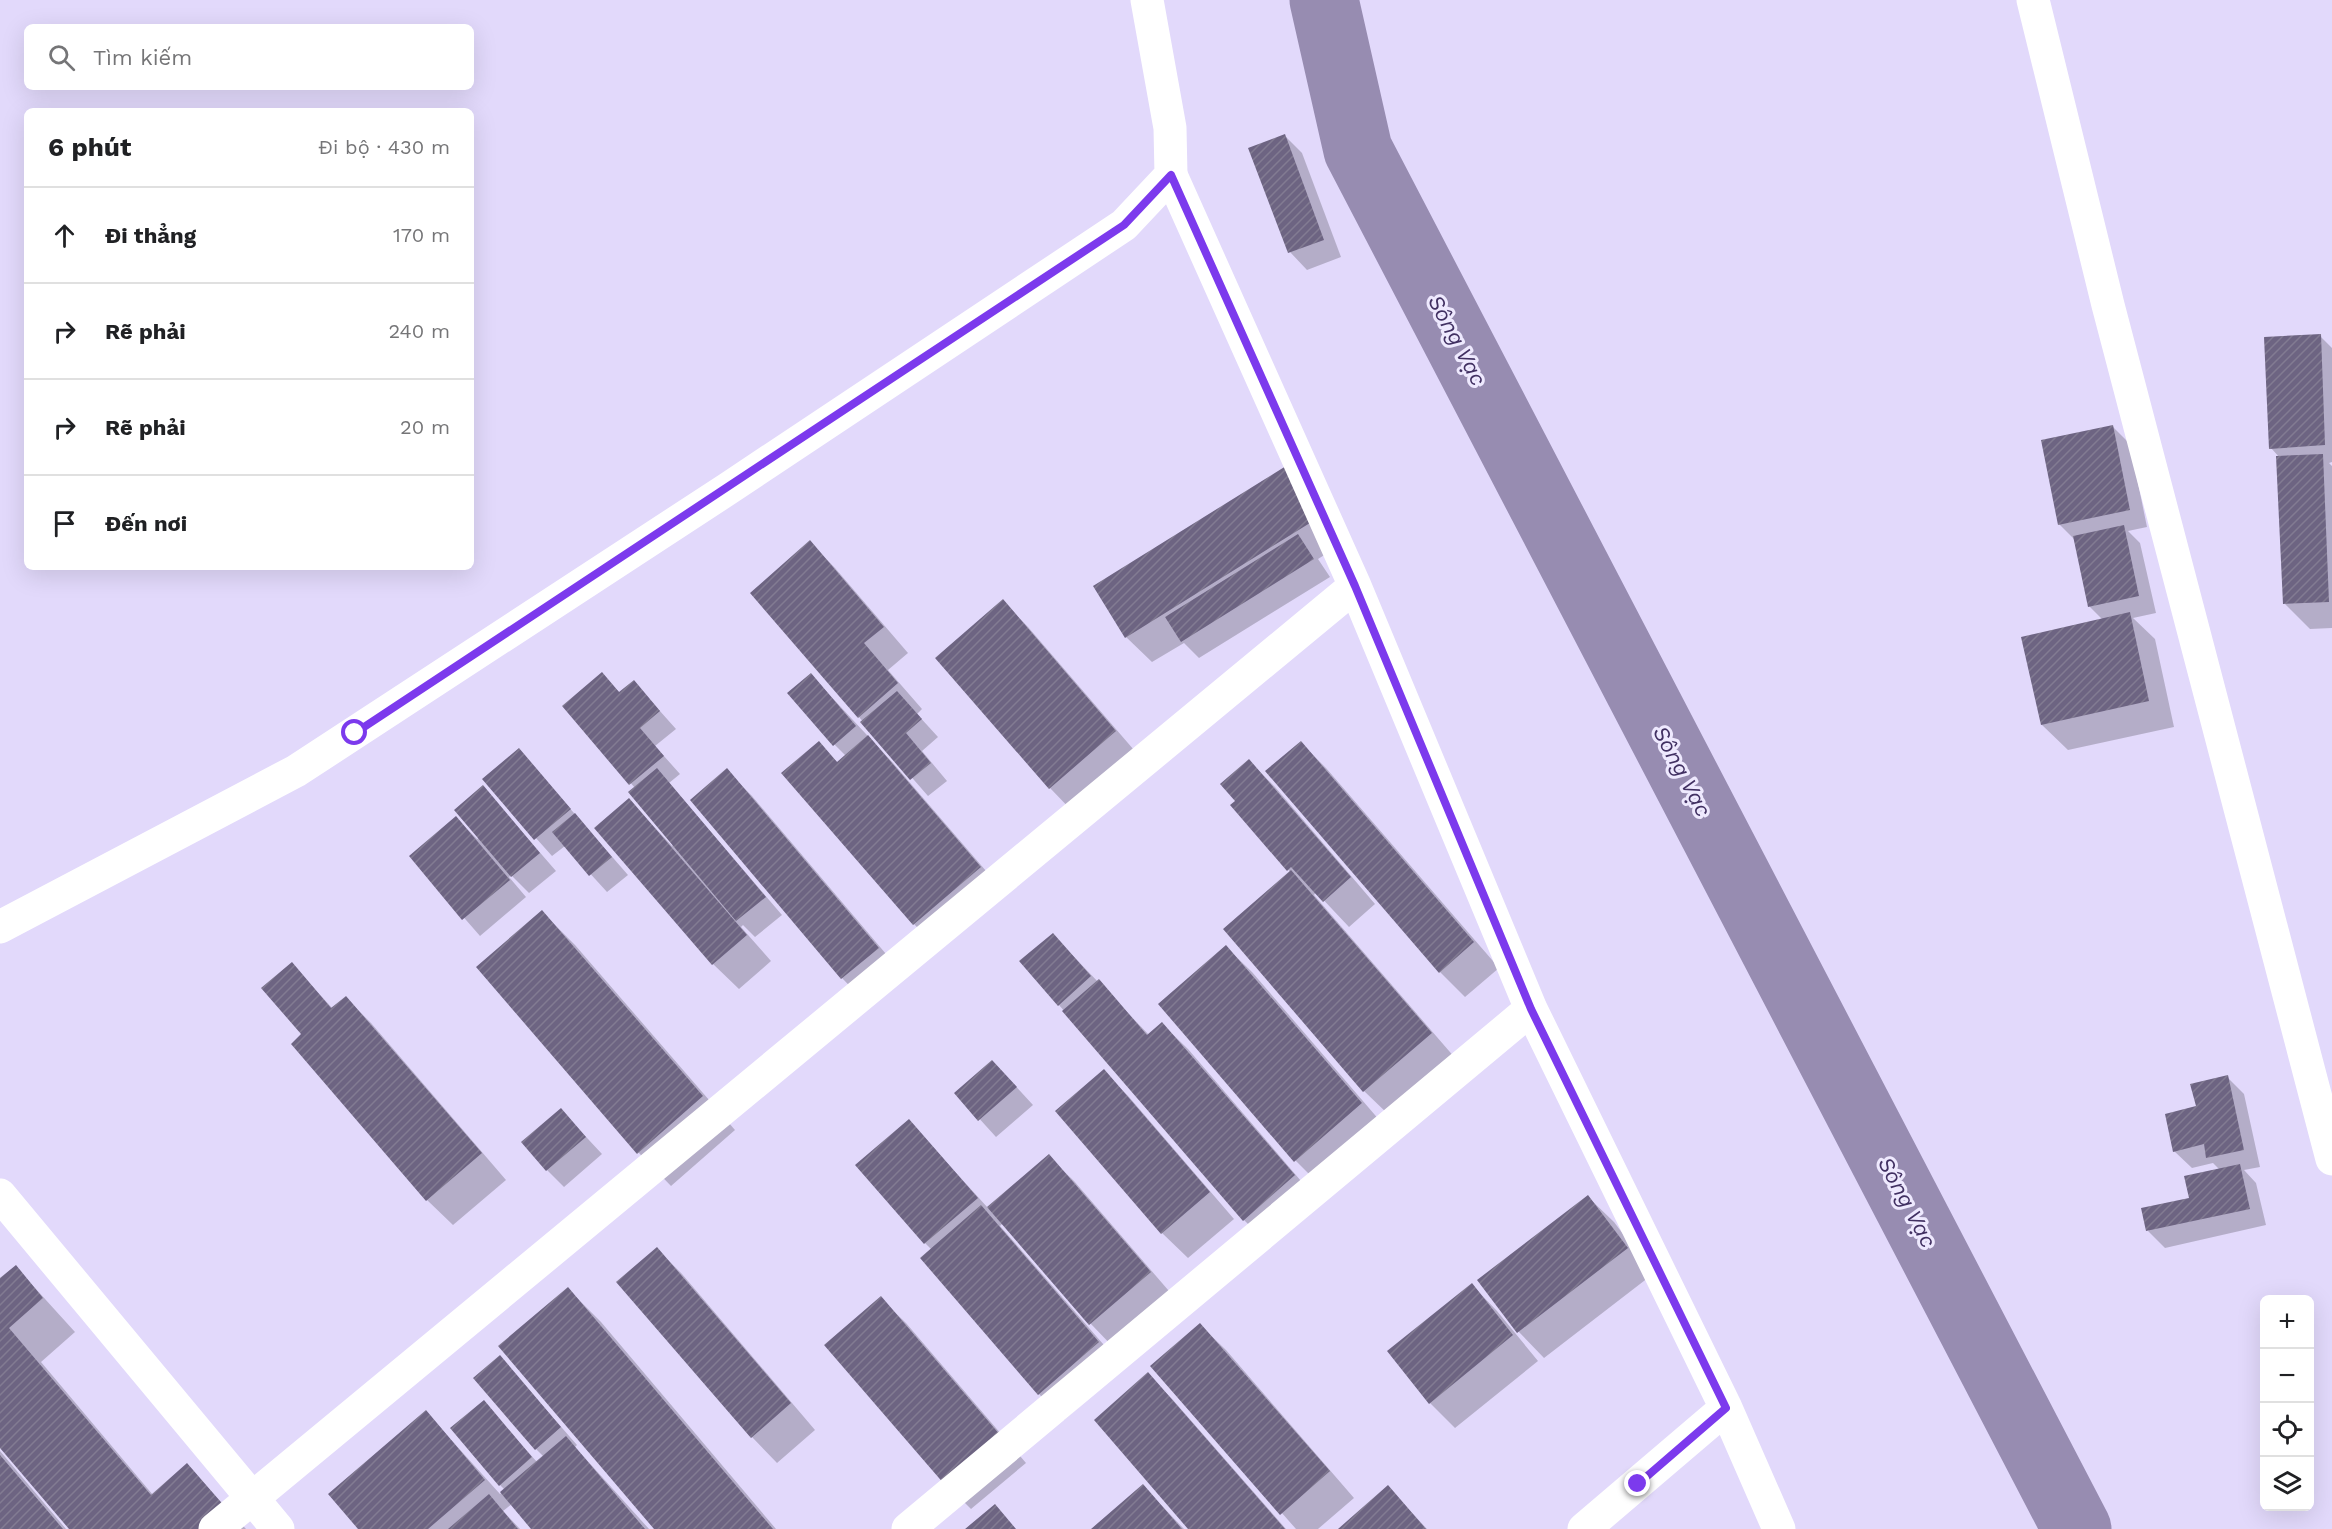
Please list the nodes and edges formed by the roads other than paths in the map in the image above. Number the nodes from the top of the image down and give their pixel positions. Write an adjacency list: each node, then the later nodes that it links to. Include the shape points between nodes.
1 (1147, 0): 3 (street, via 1170,128)
2 (2033, 0): 7 (street, via 2108,305)
3 (1171, 175): 4 (street); 5 (street, via 1124,225 296,771)
4 (1355, 586): 6 (street); 10 (street)
5 (0, 927)
6 (1531, 1009): 9 (street); 13 (street)
7 (2332, 1159)
8 (0, 1195): 10 (street)
9 (1726, 1408): 14 (street); 15 (street)
10 (253, 1499): 11 (street); 12 (street)
11 (215, 1529)
12 (278, 1529)
13 (908, 1529)
14 (1584, 1529)
15 (1779, 1529)

